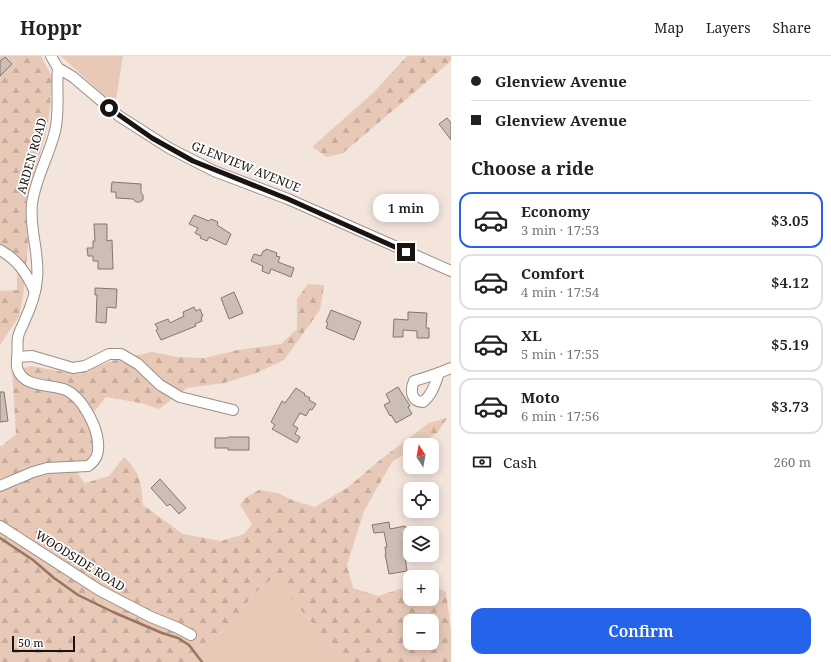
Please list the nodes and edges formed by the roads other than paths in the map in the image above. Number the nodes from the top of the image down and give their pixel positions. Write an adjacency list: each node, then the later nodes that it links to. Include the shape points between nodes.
1 (51, 56): 2 (street, GLENVIEW AVENUE)
2 (58, 68): 4 (street, GLENVIEW AVENUE, via 73,77 119,116 193,161 288,199); 5 (street, ARDEN ROAD, via 55,132 32,201 38,270)
3 (0, 250): 5 (street, via 22,268)
4 (451, 271)
5 (34, 292): 6 (street, ARDEN ROAD, via 33,301 18,336)
6 (18, 357): 9 (street, via 32,356 73,368 85,366 110,354 121,354 138,364 160,385 180,397); 10 (street, ARDEN ROAD, via 17,370 29,382 62,389 72,393 79,400 95,428 98,454 88,466 46,468)
7 (451, 368): 8 (street)
8 (439, 373)
9 (233, 410)
10 (0, 486)
11 (0, 526): 12 (street, WOODSIDE ROAD, via 99,590 151,618)
12 (191, 635)

